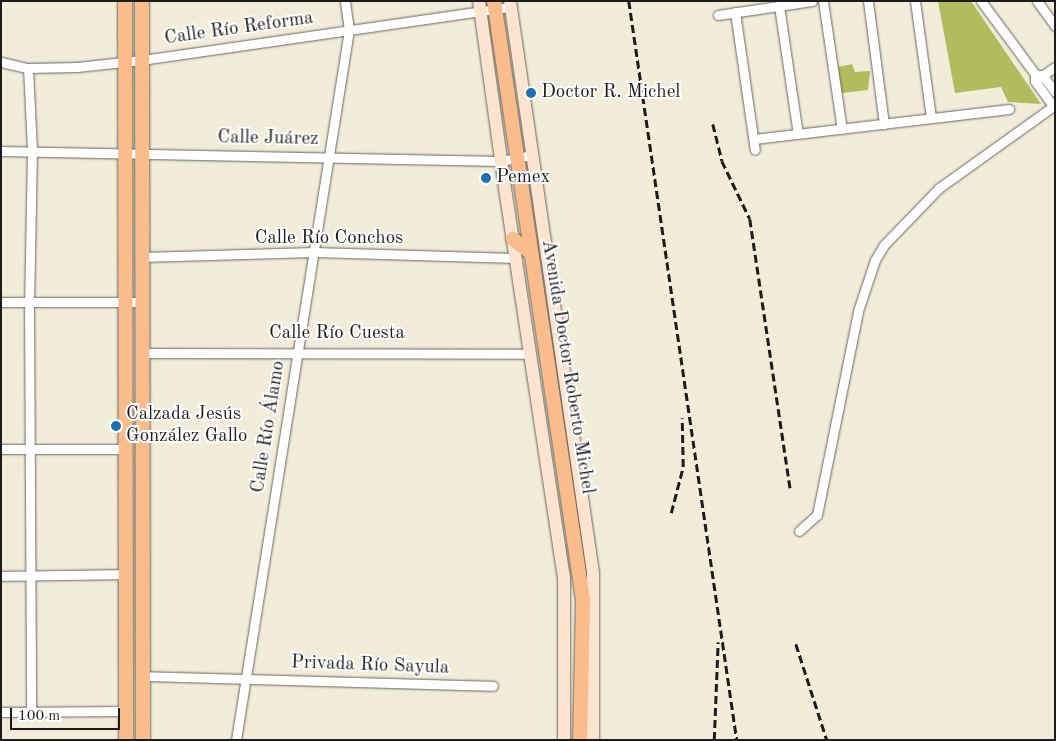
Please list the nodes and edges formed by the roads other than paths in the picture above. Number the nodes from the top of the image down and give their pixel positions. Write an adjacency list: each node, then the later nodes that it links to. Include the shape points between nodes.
1 (125, 1): 19 (main road)
2 (142, 1): 18 (main road)
3 (345, 1): 17 (street, Calle Río Álamo)
4 (812, 1): 13 (street)
5 (823, 1): 29 (street)
6 (868, 1): 28 (street)
7 (915, 1): 27 (street)
8 (981, 1): 23 (street)
9 (1037, 1): 16 (street)
10 (511, 4): 11 (street, Calle Río Reforma); 37 (main road, Avenida Doctor Roberto Michel)
11 (494, 5): 12 (street, Calle Río Reforma); 39 (main road, Avenida Doctor Roberto Michel)
12 (479, 6): 17 (street, Calle Río Reforma); 40 (main road, Avenida Doctor Roberto Michel)
13 (779, 6): 14 (street); 30 (street)
14 (735, 12): 15 (street); 31 (street)
15 (718, 15)
16 (1055, 26)
17 (349, 30): 18 (street, Calle Río Reforma); 38 (street, Calle Río Álamo)
18 (142, 60): 19 (street, Calle Río Reforma); 35 (main road)
19 (126, 61): 21 (street, Calle Río Reforma); 36 (main road)
20 (1, 62): 21 (street, Calle Río Reforma)
21 (28, 68): 34 (street)
22 (1055, 68): 23 (street)
23 (1038, 77): 24 (street); 25 (street)
24 (1055, 92)
25 (1054, 105): 58 (street, via 939,188 884,245 875,260 858,311 817,515)
26 (1009, 110): 27 (street)
27 (931, 118): 28 (street)
28 (884, 124): 29 (street)
29 (842, 128): 30 (street)
30 (798, 134): 31 (street)
31 (754, 139): 32 (street)
32 (755, 150)
33 (1, 151): 34 (street, Calle Juárez)
34 (32, 151): 36 (street, Calle Juárez); 47 (street)
35 (142, 152): 36 (street, Calle Juárez); 38 (street, Calle Juárez); 44 (main road)
36 (125, 154): 48 (main road)
37 (533, 155): 39 (street, Calle Juárez); 50 (main road, Avenida Doctor Roberto Michel)
38 (329, 157): 40 (street, Calle Juárez); 42 (street, Calle Río Álamo)
39 (517, 158): 40 (street, Calle Juárez); 43 (main road, Avenida Doctor Roberto Michel)
40 (501, 161): 41 (main road, Avenida Doctor Roberto Michel)
41 (513, 239): 43 (main road); 45 (main road, Avenida Doctor Roberto Michel)
42 (314, 252): 44 (street, Calle Río Conchos); 45 (street, Calle Río Conchos); 53 (street, Calle Río Álamo)
43 (531, 253): 51 (main road, Avenida Doctor Roberto Michel)
44 (142, 258): 49 (main road)
45 (516, 258): 54 (main road, Avenida Doctor Roberto Michel)
46 (1, 302): 47 (street)
47 (29, 302): 48 (street); 57 (street)
48 (125, 302): 49 (street); 55 (main road)
49 (143, 302): 52 (main road)
50 (561, 349): 51 (main road); 77 (main road, Avenida Doctor Roberto Michel, via 593,573)
51 (546, 351): 67 (main road, Avenida Doctor Roberto Michel, via 583,600)
52 (143, 353): 53 (street, Calle Río Cuesta); 63 (main road)
53 (298, 353): 54 (street, Calle Río Cuesta); 64 (street, Calle Río Álamo)
54 (530, 354): 66 (main road, Avenida Doctor Roberto Michel, via 564,577)
55 (125, 449): 57 (street); 59 (main road)
56 (1, 450): 57 (street)
57 (30, 450): 60 (street)
58 (799, 531)
59 (126, 574): 60 (street); 62 (main road)
60 (30, 575): 61 (street); 71 (street)
61 (1, 576)
62 (126, 668): 68 (main road); 69 (main road)
63 (143, 676): 64 (street, Privada Río Sayula); 69 (main road)
64 (245, 678): 65 (street, Privada Río Sayula); 74 (street, Calle Río Álamo)
65 (493, 686)
66 (564, 690): 67 (main road); 75 (main road, Avenida Doctor Roberto Michel)
67 (581, 691): 76 (main road, Avenida Doctor Roberto Michel)
68 (126, 711): 71 (street); 72 (main road)
69 (142, 711): 73 (main road)
70 (1, 712): 71 (street)
71 (31, 712)
72 (126, 740)
73 (142, 740)
74 (236, 740)
75 (564, 740)
76 (580, 740)
77 (593, 740)

